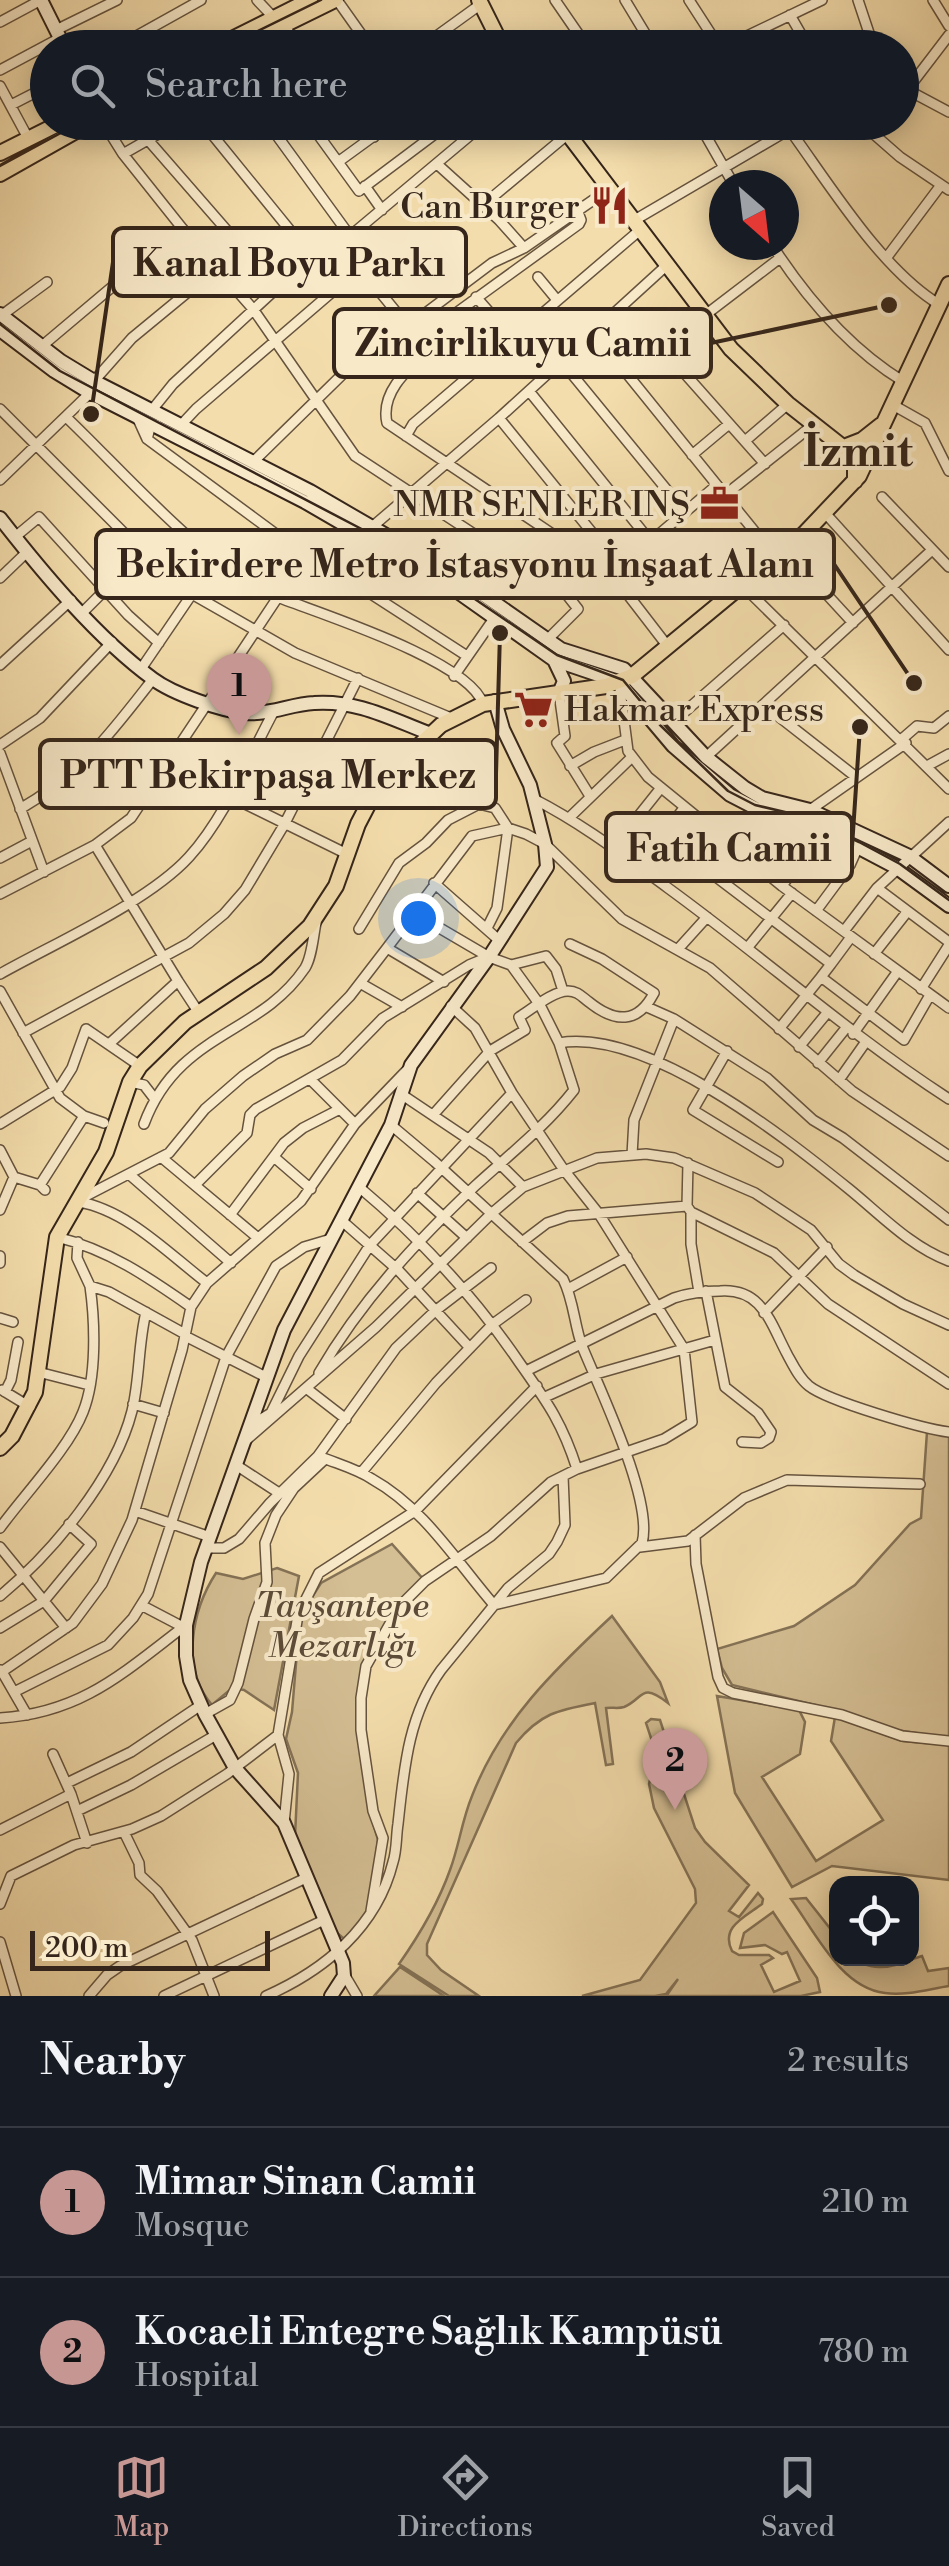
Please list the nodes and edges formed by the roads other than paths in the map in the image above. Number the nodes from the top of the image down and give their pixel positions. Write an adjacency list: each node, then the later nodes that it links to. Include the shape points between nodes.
1 (41, 0): 16 (street); 19 (main road)
2 (118, 0): 20 (street)
3 (200, 0): 21 (street)
4 (256, 0): 17 (street)
5 (310, 0): 17 (main road)
6 (336, 0): 17 (main road); 25 (street)
7 (556, 0): 28 (street)
8 (626, 0): 29 (street)
9 (688, 0): 30 (street)
10 (788, 0): 15 (street)
11 (822, 0): 15 (street)
12 (858, 0): 33 (street)
13 (933, 0): 18 (street)
14 (480, 2): 26 (street); 27 (main road)
15 (791, 14): 31 (street); 32 (street)
16 (0, 22)
17 (278, 22): 22 (main road); 23 (main road); 24 (street)
18 (949, 26)
19 (56, 30)
20 (73, 30)
21 (146, 30)
22 (258, 30)
23 (267, 30)
24 (285, 30)
25 (358, 30)
26 (443, 30)
27 (492, 30)
28 (576, 30)
29 (644, 30)
30 (711, 30)
31 (759, 30)
32 (799, 30)
33 (868, 30)
34 (949, 35): 37 (street)
35 (30, 54): 36 (street)
36 (0, 70)
37 (919, 70)
38 (0, 86): 41 (street)
39 (30, 95): 41 (street)
40 (919, 96): 42 (street)
41 (11, 105): 43 (street)
42 (949, 112)
43 (28, 138): 59 (main road)
44 (60, 140): 64 (main road)
45 (114, 140): 60 (street)
46 (149, 140): 60 (street); 88 (street, via 277,288)
47 (217, 140): 74 (street, via 316,260)
48 (280, 140): 73 (street)
49 (322, 140): 61 (street)
50 (370, 140): 61 (street)
51 (426, 140): 65 (street)
52 (464, 140): 62 (street)
53 (552, 140): 68 (street)
54 (573, 140): 67 (main road)
55 (708, 140): 63 (street)
56 (766, 140): 63 (street)
57 (797, 140): 76 (street)
58 (880, 140): 66 (street)
59 (0, 153)
60 (123, 154): 72 (street)
61 (338, 162): 65 (street, via 359,190)
62 (437, 164): 68 (street); 69 (street)
63 (723, 168): 71 (street)
64 (0, 174)
65 (365, 186): 69 (street)
66 (945, 187): 76 (street)
67 (609, 189): 70 (street); 71 (main road)
68 (483, 206): 75 (street)
69 (382, 210): 73 (street)
70 (578, 212): 75 (street); 85 (street, via 578,224)
71 (636, 226): 79 (main road); 86 (street)
72 (182, 228): 80 (street); 95 (street)
73 (350, 236): 74 (street)
74 (340, 243): 81 (street)
75 (524, 248): 91 (street)
76 (886, 256): 87 (street, via 916,288)
77 (777, 260): 89 (street)
78 (782, 260): 100 (street, via 849,340)
79 (667, 265): 89 (main road); 92 (street)
80 (217, 268): 88 (street); 101 (street, via 132,338)
81 (360, 268): 91 (street); 93 (street)
82 (538, 277): 86 (street)
83 (47, 282): 90 (street)
84 (949, 284): 87 (main road)
85 (476, 297): 94 (street); 97 (street, via 434,328)
86 (557, 300): 94 (street)
87 (946, 305): 100 (main road)
88 (253, 309): 93 (street); 107 (street)
89 (704, 316): 104 (main road)
90 (1, 319): 95 (main road); 101 (main road, via 54,370)
91 (404, 323): 97 (street); 103 (street)
92 (596, 336): 98 (street); 112 (street, via 671,358); 121 (street)
93 (276, 339): 103 (street); 115 (street)
94 (513, 339): 99 (street)
95 (42, 346): 101 (main road)
96 (450, 346): 99 (street)
97 (428, 351): 116 (street, via 397,381 385,411 387,423)
98 (562, 362): 102 (street); 132 (street)
99 (474, 372): 116 (street)
100 (904, 382): 105 (main road)
101 (92, 387): 107 (main road); 108 (main road); 109 (street)
102 (529, 392): 110 (street); 137 (street)
103 (316, 399): 122 (street); 129 (street, via 356,456)
104 (788, 404): 114 (main road); 118 (street)
105 (893, 405): 111 (main road); 125 (street, via 925,424)
106 (0, 409): 119 (street)
107 (152, 410): 115 (main road)
108 (135, 414): 113 (main road); 117 (street)
109 (66, 417): 119 (street); 150 (street, via 203,548)
110 (499, 418): 123 (street); 144 (street)
111 (885, 421): 120 (main road); 127 (main road)
112 (730, 424): 118 (street); 121 (street)
113 (158, 425): 117 (street); 135 (main road)
114 (812, 425): 120 (main road); 124 (street)
115 (181, 426): 122 (main road)
116 (406, 436): 123 (street)
117 (148, 439): 142 (street)
118 (745, 441): 124 (street)
119 (38, 444): 126 (street); 149 (street)
120 (844, 447): 127 (main road, via 854,461)
121 (692, 455): 128 (street)
122 (253, 462): 135 (main road)
123 (446, 464): 129 (street); 144 (street)
124 (765, 464): 130 (street)
125 (949, 471)
126 (0, 480)
127 (855, 482): 133 (main road)
128 (717, 485): 130 (street); 132 (street)
129 (412, 492): 135 (street); 157 (street, via 567,595 578,609)
130 (726, 495): 141 (street)
131 (882, 497): 138 (street)
132 (685, 512): 137 (street)
133 (826, 514): 141 (main road); 147 (street)
134 (0, 518): 136 (main road)
135 (366, 530): 140 (main road); 142 (street); 157 (main road, via 455,575)
136 (15, 538): 139 (main road); 148 (street, via 39,517)
137 (651, 542): 144 (street)
138 (932, 550): 143 (street); 147 (street)
139 (26, 552): 145 (street); 151 (main road)
140 (394, 553): 153 (main road); 163 (street, via 371,594)
141 (781, 554): 146 (main road); 154 (street)
142 (318, 565): 150 (street)
143 (949, 567)
144 (616, 571): 160 (street)
145 (0, 578)
146 (743, 586): 155 (street); 160 (main road)
147 (892, 587): 154 (street); 161 (street)
148 (105, 590): 152 (street); 159 (street)
149 (192, 594): 156 (street); 159 (street)
150 (282, 598): 156 (street); 167 (street, via 380,634)
151 (71, 600): 152 (main road); 165 (street)
152 (82, 612): 158 (main road)
153 (495, 617): 162 (main road); 163 (street)
154 (853, 623): 164 (street)
155 (784, 625): 164 (street); 179 (street)
156 (254, 631): 168 (street); 172 (street)
157 (548, 638): 162 (main road)
158 (112, 642): 166 (main road); 183 (street, via 40,718)
159 (160, 643): 166 (street)
160 (668, 648): 170 (main road)
161 (949, 650)
162 (558, 654): 170 (main road, via 618,666); 171 (main road, via 564,681)
163 (467, 656): 167 (street)
164 (817, 656): 175 (street); 182 (street)
165 (0, 666)
166 (141, 668): 169 (main road)
167 (454, 676): 174 (street)
168 (358, 678): 173 (street); 178 (street)
169 (152, 679): 172 (main road); 198 (street, via 78,769)
170 (625, 679): 171 (main road); 179 (main road); 181 (street); 204 (main road, via 673,746 730,795)
171 (559, 693): 174 (main road); 189 (street, via 565,736 557,743)
172 (206, 702): 176 (main road, via 234,712); 188 (street)
173 (348, 702): 176 (main road); 180 (main road); 202 (street)
174 (489, 702): 178 (main road); 196 (main road)
175 (764, 705): 186 (street); 191 (street)
176 (274, 711): 195 (street)
177 (949, 716): 182 (street, via 934,728 917,726)
178 (451, 718): 180 (main road)
179 (673, 722): 186 (main road)
180 (431, 734): 211 (main road, via 371,799)
181 (625, 740): 187 (street); 189 (street)
182 (904, 741): 190 (street); 191 (street)
183 (0, 745)
184 (0, 753): 198 (street)
185 (949, 754): 190 (street)
186 (706, 757): 199 (main road, via 755,795)
187 (632, 758): 192 (street); 194 (street)
188 (168, 766): 195 (street); 208 (street, via 131,818)
189 (570, 766): 194 (street)
190 (927, 766): 193 (street)
191 (856, 778): 199 (street)
192 (660, 788): 197 (street); 209 (street)
193 (949, 789)
194 (590, 796): 200 (street)
195 (228, 797): 202 (street); 223 (street, via 185,861)
196 (534, 799): 200 (street); 207 (main road)
197 (684, 808): 205 (street); 214 (street)
198 (20, 809): 206 (street)
199 (810, 810): 212 (main road)
200 (570, 818): 209 (street)
201 (949, 822): 212 (street)
202 (284, 825): 211 (street); 241 (street, via 224,914)
203 (508, 828): 207 (street); 217 (street, via 472,836); 231 (street, via 497,908); 232 (street, via 490,806 461,810 400,863)
204 (822, 829): 210 (main road); 218 (street)
205 (720, 836): 218 (street); 230 (street, via 700,864)
206 (32, 841): 213 (street); 216 (street)
207 (546, 844): 234 (main road, via 546,872); 239 (street, via 622,918)
208 (95, 845): 216 (street); 223 (street)
209 (614, 848): 214 (street)
210 (858, 848): 215 (main road); 225 (street)
211 (349, 855): 228 (main road)
212 (908, 856): 215 (street); 219 (main road)
213 (0, 858)
214 (640, 866): 229 (street)
215 (897, 868): 220 (street); 224 (main road)
216 (44, 872): 222 (street)
217 (434, 883): 227 (street); 231 (street)
218 (782, 886): 221 (street)
219 (949, 886)
220 (877, 888): 226 (street); 233 (street)
221 (792, 893): 225 (street); 230 (street)
222 (0, 894)
223 (130, 902): 241 (street); 246 (street)
224 (949, 906)
225 (816, 910): 233 (street)
226 (907, 912): 236 (street); 240 (street)
227 (414, 913): 238 (street); 242 (street)
228 (318, 916): 260 (main road, via 266,968); 284 (street, via 308,965 282,995 202,1047)
229 (707, 917): 237 (street); 239 (street)
230 (772, 918): 237 (street); 243 (street)
231 (486, 928): 234 (street)
232 (358, 929)
233 (847, 934): 240 (street); 243 (street)
234 (500, 940): 242 (main road)
235 (570, 944): 258 (street, via 654,993)
236 (949, 944): 253 (street)
237 (748, 947): 254 (street)
238 (387, 948): 249 (street); 250 (street)
239 (679, 948): 264 (street, via 724,978)
240 (874, 954): 245 (street)
241 (161, 956): 248 (street); 266 (street)
242 (489, 957): 244 (street); 249 (street); 256 (main road)
243 (831, 964): 247 (street)
244 (511, 965): 252 (street, via 546,956); 255 (street)
245 (898, 971): 253 (street); 262 (street)
246 (0, 974)
247 (822, 977): 254 (street); 262 (street)
248 (178, 980): 260 (street); 269 (street)
249 (444, 982): 257 (street)
250 (360, 983): 257 (street); 299 (street, via 320,1029 242,1076)
251 (0, 991): 266 (street)
252 (563, 992): 255 (street); 258 (street, via 618,1016)
253 (926, 992): 259 (street); 262 (street, via 904,1040)
254 (808, 996): 261 (street); 264 (street)
255 (540, 1005): 267 (street); 271 (street, via 520,1017 526,1030)
256 (451, 1006): 271 (street); 275 (main road)
257 (402, 1007): 277 (street)
258 (646, 1007): 263 (street)
259 (949, 1008)
260 (199, 1012): 276 (main road)
261 (826, 1012): 265 (street); 270 (street)
262 (868, 1014): 265 (street)
263 (674, 1019): 272 (street); 273 (street)
264 (780, 1030): 270 (street)
265 (850, 1031): 268 (street); 274 (street)
266 (23, 1033): 281 (street)
267 (559, 1043): 273 (street, via 604,1043); 294 (street, via 574,1090)
268 (865, 1043): 278 (street); 285 (street)
269 (109, 1044): 276 (street); 281 (street, via 84,1030)
270 (799, 1047): 274 (street)
271 (490, 1051): 282 (street); 287 (street)
272 (727, 1051): 280 (street); 323 (street)
273 (656, 1061): 280 (street); 297 (street, via 634,1120)
274 (818, 1063): 278 (street)
275 (411, 1065): 283 (main road); 292 (street)
276 (140, 1066): 279 (main road)
277 (310, 1080): 286 (street); 308 (street, via 252,1113 247,1133)
278 (839, 1080): 298 (street)
279 (130, 1082): 284 (street, via 144,1085); 314 (main road, via 106,1152)
280 (706, 1088): 301 (street, via 692,1110); 334 (street)
281 (56, 1092): 288 (street); 289 (street)
282 (512, 1093): 294 (street); 295 (street)
283 (401, 1094): 287 (street); 293 (main road)
284 (154, 1098): 291 (street)
285 (949, 1099)
286 (340, 1109): 292 (street); 300 (street, via 302,1128)
287 (433, 1114): 295 (street)
288 (84, 1116): 290 (street); 307 (street, via 42,1188)
289 (0, 1124)
290 (104, 1124)
291 (144, 1124)
292 (356, 1124): 311 (street)
293 (391, 1126): 304 (street); 309 (main road)
294 (538, 1131): 302 (street); 305 (street)
295 (468, 1137): 302 (street); 304 (street)
296 (0, 1150): 307 (street)
297 (632, 1155): 303 (street); 305 (street)
298 (949, 1156)
299 (162, 1157): 306 (street); 308 (street)
300 (274, 1157): 311 (street); 319 (street)
301 (778, 1162)
302 (500, 1163): 310 (street); 312 (street)
303 (688, 1163): 315 (street); 332 (street, via 758,1195)
304 (441, 1167): 312 (street); 313 (street)
305 (564, 1170): 310 (street); 318 (street)
306 (130, 1175): 314 (street); 335 (street)
307 (14, 1177): 316 (street)
308 (196, 1184): 319 (street)
309 (360, 1187): 321 (street); 322 (main road)
310 (523, 1187): 317 (street)
311 (312, 1189): 325 (street)
312 (468, 1192): 317 (street); 320 (street)
313 (418, 1193): 320 (street); 321 (street)
314 (76, 1201): 324 (main road); 340 (street, via 132,1225)
315 (689, 1209): 318 (street); 339 (street, via 765,1248); 345 (street)
316 (0, 1210)
317 (491, 1214): 326 (street); 329 (street)
318 (599, 1214): 329 (street, via 548,1223); 333 (street)
319 (230, 1215): 325 (street)
320 (444, 1217): 326 (street); 330 (street)
321 (394, 1218): 330 (street); 331 (street)
322 (341, 1220): 327 (main road); 331 (street)
323 (949, 1220)
324 (58, 1237): 328 (street); 364 (main road)
325 (258, 1238): 335 (street)
326 (467, 1238): 336 (street)
327 (331, 1239): 362 (street, via 276,1266); 366 (main road)
328 (78, 1242): 341 (street); 348 (street, via 135,1268)
329 (522, 1242): 344 (street)
330 (420, 1243): 336 (street); 337 (street)
331 (370, 1246): 337 (street); 378 (street, via 270,1413)
332 (827, 1247): 339 (street); 355 (street, via 864,1281)
333 (627, 1257): 344 (street); 347 (street)
334 (949, 1262)
335 (231, 1263): 340 (street)
336 (441, 1264): 342 (street); 343 (street)
337 (394, 1268): 342 (street); 367 (street, via 344,1329)
338 (491, 1268): 343 (street)
339 (798, 1276): 351 (street); 368 (street, via 854,1324)
340 (207, 1283): 348 (street)
341 (90, 1286): 350 (street); 369 (street, via 95,1321)
342 (415, 1289): 349 (street); 367 (street)
343 (464, 1289): 349 (street); 354 (street)
344 (568, 1290): 359 (street)
345 (702, 1292): 347 (street); 351 (street, via 743,1292); 357 (street)
346 (526, 1300): 354 (street)
347 (658, 1304): 359 (street); 361 (street)
348 (191, 1307): 356 (street)
349 (436, 1311): 360 (street); 377 (street, via 396,1348)
350 (146, 1312): 356 (street); 374 (street)
351 (764, 1313): 379 (street, via 811,1387)
352 (0, 1318): 353 (street)
353 (13, 1322)
354 (493, 1324): 360 (street); 363 (street)
355 (949, 1325)
356 (185, 1335): 362 (street); 376 (street)
357 (715, 1340): 361 (street); 381 (street, via 725,1386 771,1432 761,1443)
358 (18, 1342): 372 (street)
359 (581, 1342): 363 (street); 365 (street)
360 (470, 1348): 387 (street)
361 (684, 1350): 365 (street); 383 (street, via 692,1422)
362 (226, 1357): 366 (street); 394 (street)
363 (526, 1371): 370 (street)
364 (38, 1372): 369 (street); 375 (main road)
365 (596, 1374): 373 (street); 383 (street)
366 (266, 1377): 378 (main road)
367 (315, 1380): 371 (street)
368 (949, 1384)
369 (89, 1385): 395 (street, via 84,1412)
370 (537, 1386): 373 (street); 392 (street)
371 (306, 1388): 377 (street); 380 (street)
372 (3, 1390): 375 (street)
373 (545, 1397): 386 (street)
374 (133, 1404): 376 (street); 393 (street, via 120,1442)
375 (30, 1407): 382 (main road)
376 (164, 1414): 391 (street)
377 (346, 1420): 384 (street)
378 (250, 1426): 380 (main road)
379 (949, 1432)
380 (244, 1442): 385 (main road)
381 (742, 1442)
382 (0, 1448)
383 (626, 1454): 386 (street); 399 (street, via 644,1527)
384 (322, 1457): 387 (street); 390 (street); 411 (street, via 276,1515 265,1543 267,1582 230,1700)
385 (236, 1465): 390 (street); 397 (main road)
386 (577, 1469): 388 (street)
387 (360, 1473): 392 (street)
388 (562, 1476): 400 (street); 404 (street, via 565,1525 557,1542)
389 (920, 1484): 396 (street, via 786,1480 744,1498)
390 (279, 1494): 397 (street, via 240,1539 224,1548)
391 (135, 1510): 394 (street); 408 (street, via 102,1584)
392 (414, 1511): 400 (street); 415 (street, via 320,1573 298,1615)
393 (69, 1524): 401 (street); 403 (street, via 91,1544)
394 (172, 1526): 397 (street); 405 (street)
395 (0, 1528)
396 (695, 1535): 399 (street, via 681,1544); 416 (street, via 723,1688 902,1736)
397 (208, 1542): 406 (main road)
398 (0, 1547): 401 (street)
399 (640, 1548): 404 (street, via 606,1578)
400 (457, 1562): 404 (street); 428 (street, via 412,1592 366,1666 361,1730 383,1838)
401 (24, 1577): 402 (street); 403 (street)
402 (0, 1596)
403 (44, 1602): 407 (street); 408 (street)
404 (494, 1605): 428 (street, via 431,1684 412,1725 394,1860)
405 (141, 1606): 406 (street); 410 (street, via 108,1645)
406 (185, 1626): 411 (main road, via 190,1680); 412 (street, via 82,1700)
407 (0, 1628)
408 (66, 1628): 409 (street)
409 (1, 1670): 410 (street)
410 (14, 1692): 412 (street)
411 (203, 1709): 414 (main road); 419 (street)
412 (27, 1715): 413 (street)
413 (0, 1718)
414 (216, 1735): 418 (main road); 421 (street)
415 (278, 1735): 418 (street); 422 (street, via 290,1774)
416 (949, 1741)
417 (53, 1754): 419 (street)
418 (235, 1768): 422 (main road); 424 (street)
419 (67, 1783): 420 (street)
420 (71, 1794): 421 (street); 423 (street)
421 (77, 1812): 425 (street)
422 (284, 1824): 426 (main road)
423 (0, 1830)
424 (124, 1832): 425 (street); 430 (street, via 140,1874)
425 (86, 1843): 427 (street, via 11,1876)
426 (306, 1878): 429 (main road); 430 (street)
427 (0, 1904)
428 (372, 1912): 432 (street)
429 (324, 1920): 432 (main road); 433 (street)
430 (189, 1934): 433 (street); 436 (street, via 120,1966)
431 (0, 1942): 435 (street)
432 (338, 1951): 434 (main road); 439 (street)
433 (206, 1974): 437 (street); 438 (street)
434 (344, 1974): 440 (main road); 441 (street)
435 (16, 1996)
436 (89, 1996)
437 (164, 1996)
438 (214, 1996)
439 (266, 1996)
440 (331, 1996)
441 (357, 1996)

